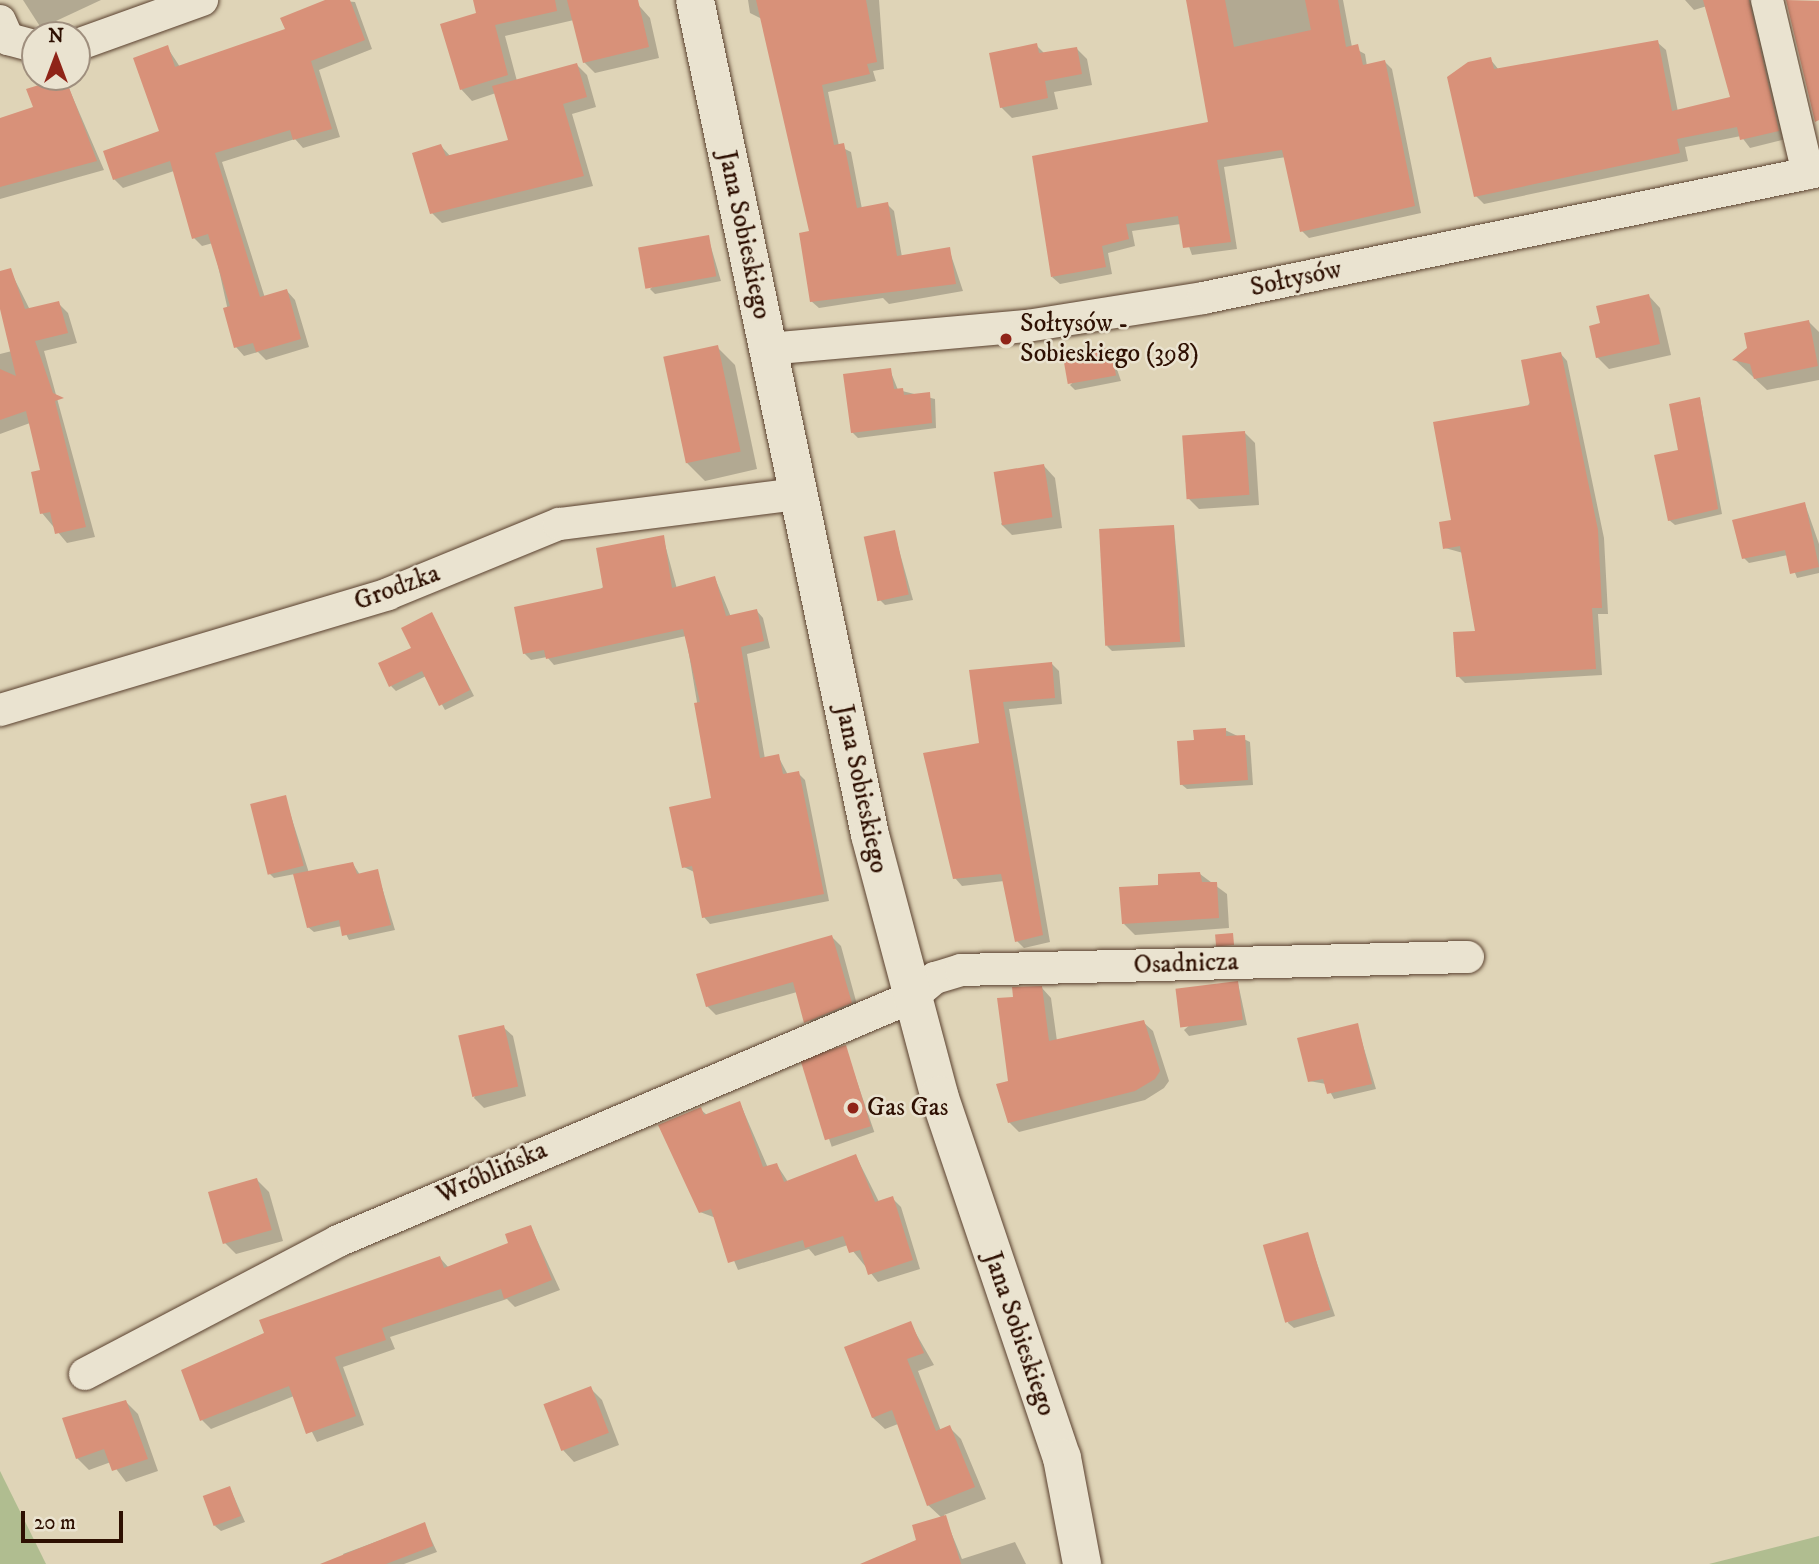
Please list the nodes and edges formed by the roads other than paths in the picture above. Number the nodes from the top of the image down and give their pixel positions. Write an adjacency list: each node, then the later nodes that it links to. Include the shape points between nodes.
1 (202, 0): 5 (street)
2 (695, 0): 8 (street, Jana Sobieskiego)
3 (1767, 0): 7 (street)
4 (0, 21): 6 (street, via 8,39)
5 (91, 40)
6 (21, 42)
7 (1813, 172): 8 (street, Sołtysów, via 1203,299 1027,326)
8 (768, 349): 9 (street, Jana Sobieskiego)
9 (798, 494): 10 (street, Grodzka, via 559,524 388,594); 12 (street, Jana Sobieskiego, via 870,835)
10 (0, 710)
11 (1468, 957): 12 (street, Osadnicza, via 961,971 935,978)
12 (912, 997): 13 (street, Wróblińska, via 338,1241); 14 (street, Jana Sobieskiego, via 996,1272 1062,1458)
13 (85, 1374)
14 (1082, 1564)

